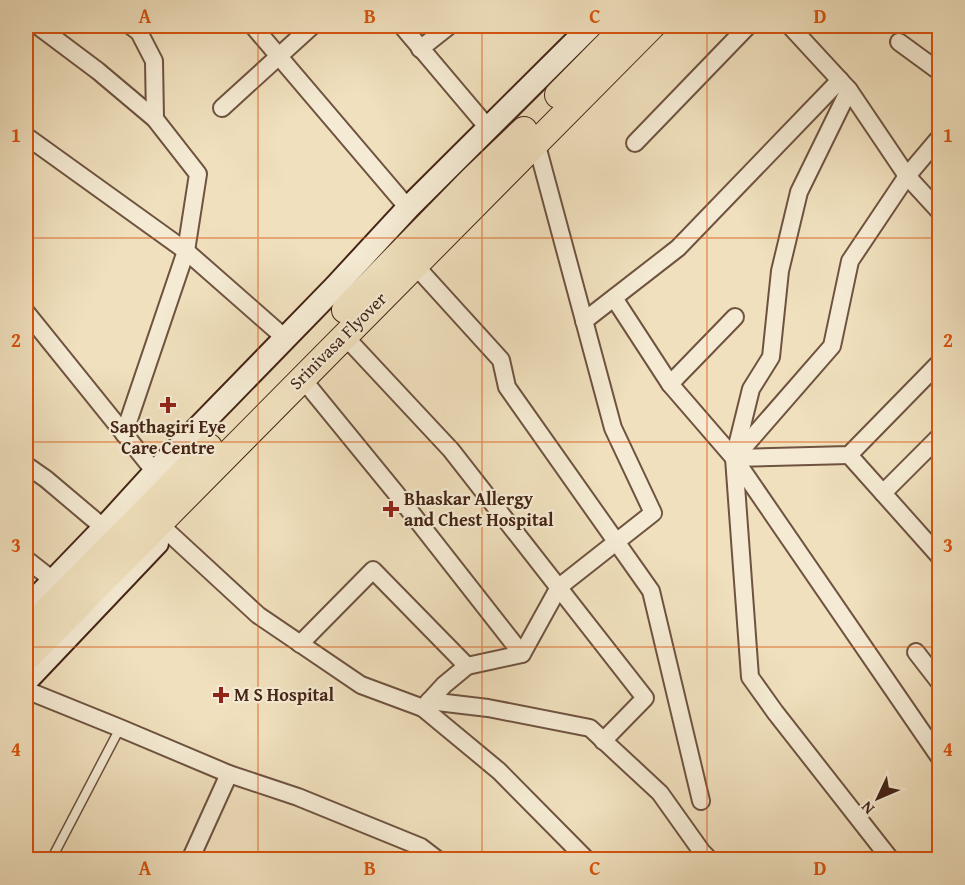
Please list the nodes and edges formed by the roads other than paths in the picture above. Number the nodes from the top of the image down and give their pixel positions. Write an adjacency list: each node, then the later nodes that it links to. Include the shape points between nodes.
1 (39, 26): 19 (street)
2 (131, 26): 19 (street, via 139,32 154,61)
3 (253, 26): 15 (street)
4 (312, 26): 15 (street)
5 (402, 26): 14 (street)
6 (449, 26): 14 (street)
7 (591, 26): 20 (street)
8 (626, 26): 54 (main road, Srinivasa Flyover)
9 (652, 26): 58 (main road, Srinivasa Flyover)
10 (668, 26): 24 (street)
11 (748, 26): 23 (street)
12 (790, 26): 17 (street)
13 (899, 42): 16 (street)
14 (420, 48): 20 (street)
15 (279, 57): 18 (street); 26 (street)
16 (939, 72)
17 (844, 85): 25 (street); 30 (street, via 678,248); 42 (street, via 799,192 780,271 771,357 751,389)
18 (222, 108)
19 (155, 119): 28 (street, via 198,174)
20 (489, 129): 26 (street)
21 (26, 136): 28 (street)
22 (939, 137): 25 (street)
23 (635, 143)
24 (539, 153): 29 (street); 33 (street)
25 (906, 176): 27 (street); 42 (street, via 850,261 832,346)
26 (408, 208): 34 (street)
27 (939, 212)
28 (186, 251): 34 (street); 39 (street)
29 (422, 273): 35 (street); 48 (street, via 501,360 507,387)
30 (614, 298): 33 (street); 37 (street)
31 (26, 312): 39 (street)
32 (735, 317): 37 (street)
33 (584, 321): 48 (street, via 613,428 652,513)
34 (285, 338): 44 (street)
35 (352, 344): 38 (street); 52 (street, via 451,450)
36 (939, 362): 41 (street)
37 (670, 384): 42 (street)
38 (310, 388): 47 (street); 57 (street)
39 (124, 434): 44 (street)
40 (939, 436): 45 (street)
41 (849, 455): 42 (street); 45 (street)
42 (734, 458): 66 (street); 74 (street, via 750,677)
43 (26, 465): 46 (street)
44 (155, 472): 46 (street)
45 (883, 493): 49 (street)
46 (104, 528): 51 (street)
47 (168, 532): 55 (street, via 258,615); 60 (street)
48 (616, 542): 52 (street); 68 (street, via 651,591)
49 (939, 557)
50 (26, 559): 51 (street)
51 (54, 580): 53 (street)
52 (559, 587): 57 (street); 65 (street, via 645,698)
53 (26, 609)
54 (26, 632)
55 (300, 644): 59 (street, via 373,570); 63 (street, via 361,685)
56 (916, 652): 61 (street)
57 (522, 654): 59 (street)
58 (26, 658)
59 (467, 666): 63 (street)
60 (26, 681)
61 (939, 683)
62 (26, 690): 64 (street)
63 (426, 705): 65 (street, via 488,708 590,729); 72 (street, via 499,771)
64 (120, 728): 67 (street); 69 (lane)
65 (603, 741): 73 (street, via 660,793)
66 (939, 758)
67 (229, 774): 70 (street); 71 (street, via 298,797 421,847)
68 (701, 801)
69 (51, 860)
70 (190, 860)
71 (438, 860)
72 (587, 860)
73 (710, 860)
74 (891, 860)

